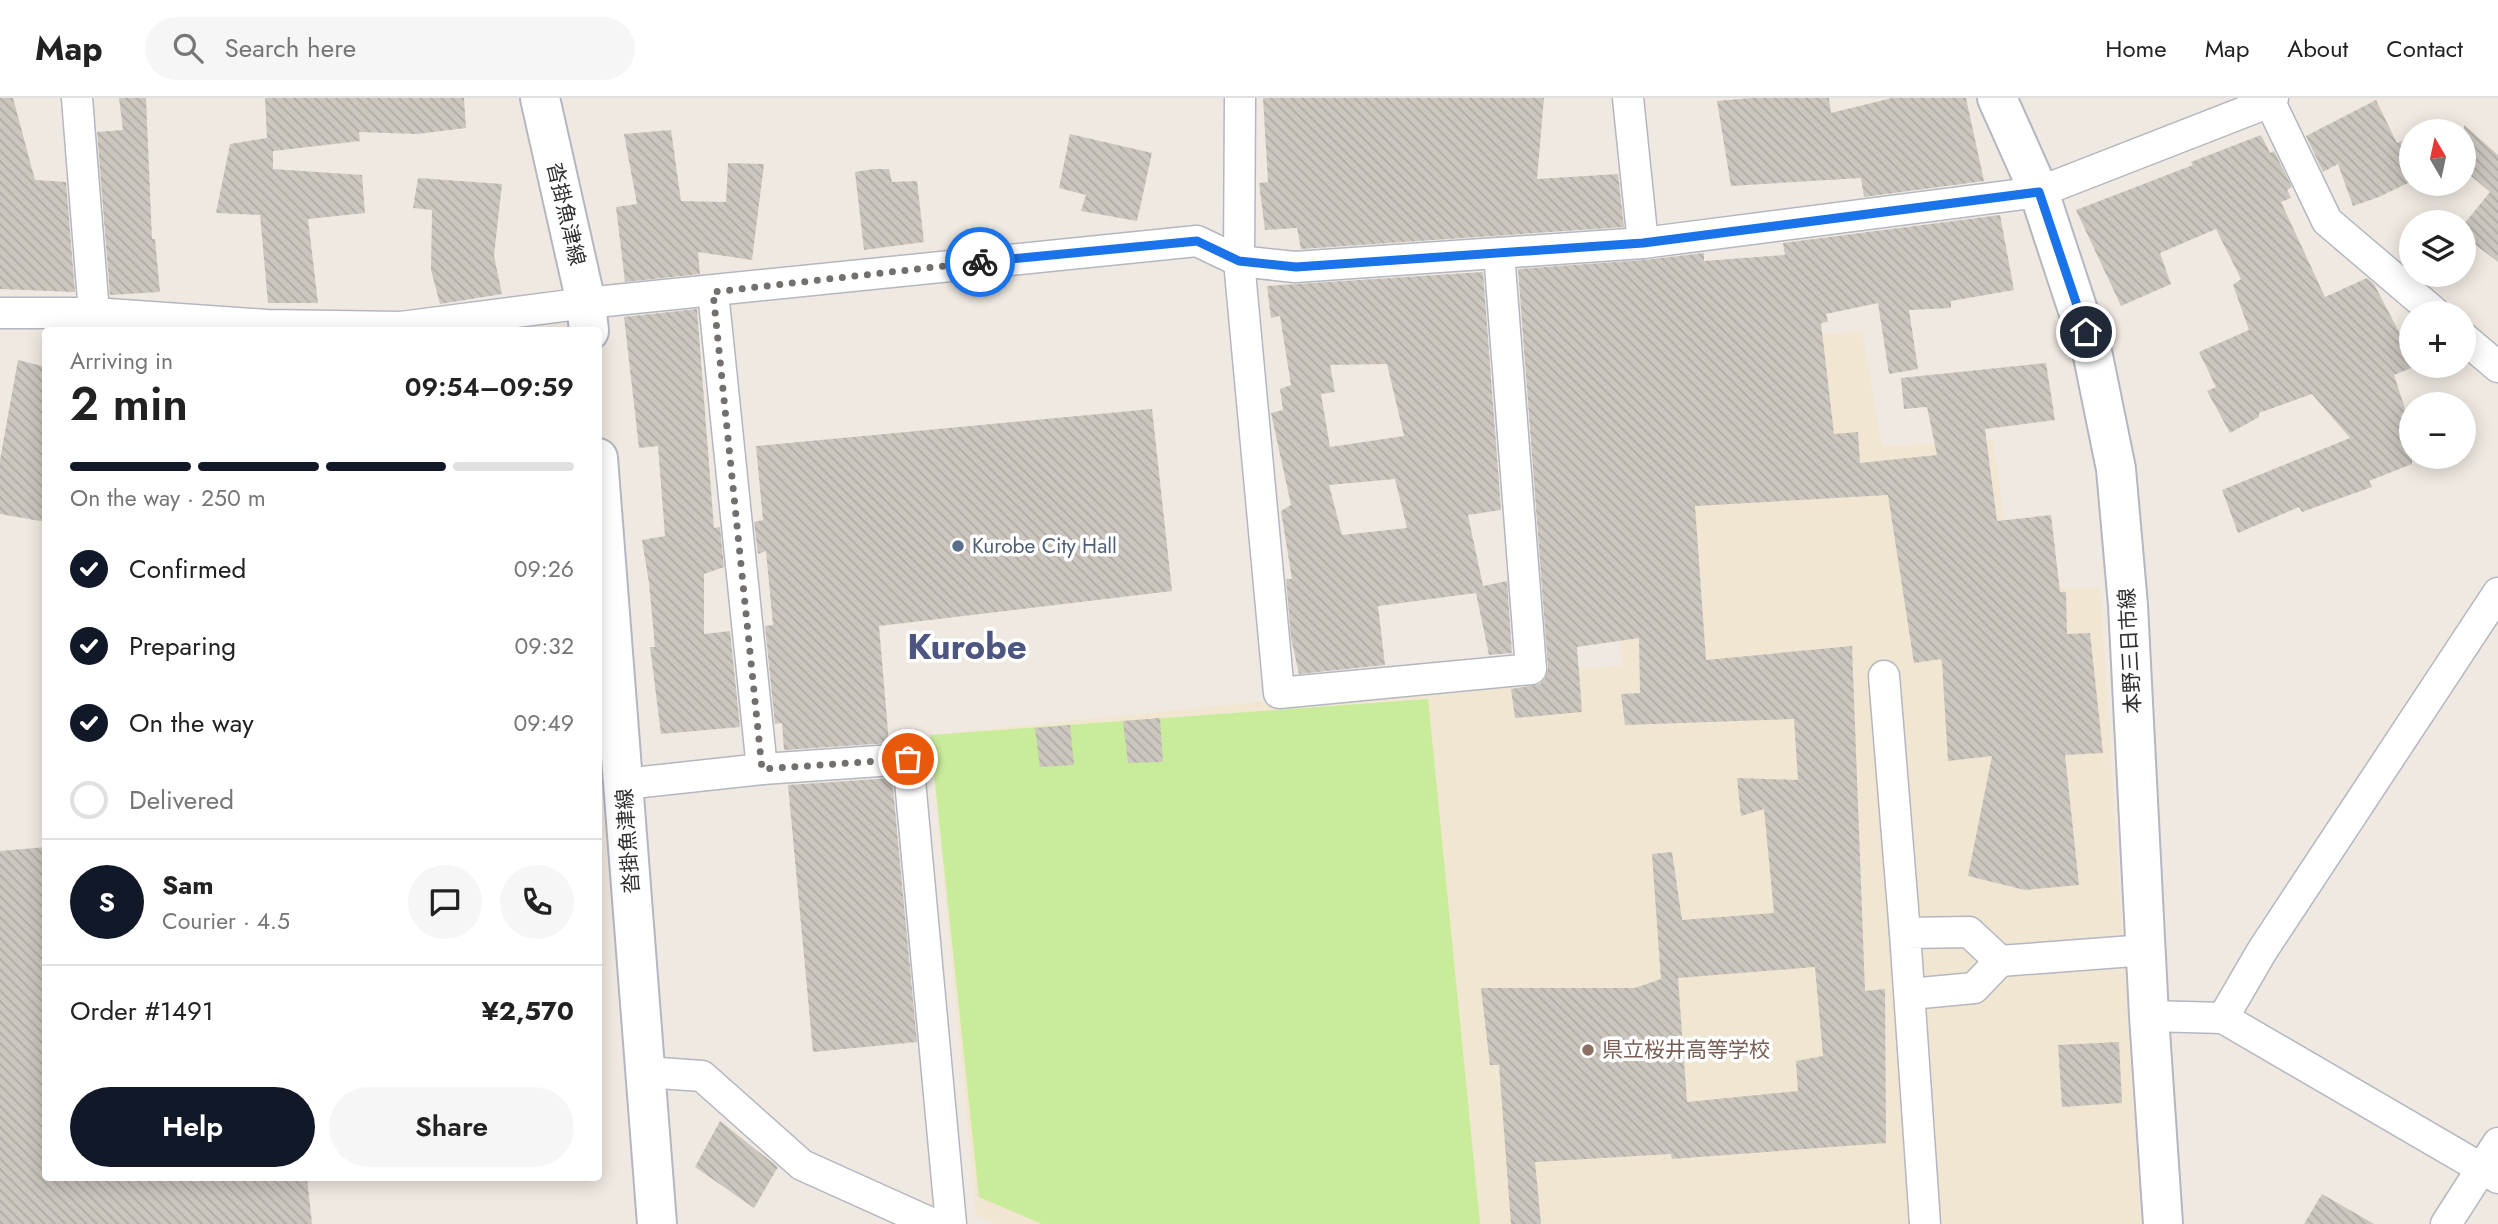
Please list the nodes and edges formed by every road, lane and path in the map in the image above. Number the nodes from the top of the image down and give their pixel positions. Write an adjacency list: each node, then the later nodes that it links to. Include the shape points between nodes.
1 (76, 98): 14 (street)
2 (540, 98): 15 (main road, 沓掛魚津線)
3 (1240, 98): 10 (street)
4 (1628, 98): 8 (street)
5 (1997, 98): 7 (main road, 本野三日市線)
6 (2271, 100): 7 (street); 12 (street, via 2327,221)
7 (2039, 192): 8 (street); 26 (main road, 本野三日市線, via 2093,356 2116,469 2128,605)
8 (1643, 243): 9 (street)
9 (1499, 253): 10 (street, via 1296,267); 10 (street, via 1531,669 1279,693)
10 (1239, 261): 11 (street, via 1197,241)
11 (713, 292): 15 (street); 23 (street)
12 (2421, 301)
13 (0, 313): 14 (street)
14 (94, 313): 16 (street)
15 (588, 317): 17 (street, via 542,311)
16 (269, 327)
17 (401, 327)
18 (2476, 348): 19 (street)
19 (2498, 367)
20 (602, 508): 24 (main road, 沓掛魚津線)
21 (2498, 593): 30 (street, via 2262,951)
22 (1884, 676): 25 (street)
23 (762, 769): 24 (street); 35 (street, via 908,759)
24 (624, 784): 31 (main road, 沓掛魚津線)
25 (1905, 933): 27 (street, via 1969,932); 28 (street)
26 (2146, 950): 27 (street); 29 (main road, 本野三日市線)
27 (2000, 961): 28 (street, via 1974,988)
28 (1910, 994): 36 (street)
29 (2149, 1016): 30 (street); 37 (main road, 本野三日市線)
30 (2223, 1018): 32 (street)
31 (645, 1072): 33 (main road, 沓掛魚津線); 34 (street, via 702,1076 802,1165)
32 (2493, 1163): 38 (street)
33 (657, 1224)
34 (933, 1224)
35 (951, 1224)
36 (1925, 1224)
37 (2163, 1224)
38 (2446, 1224)

